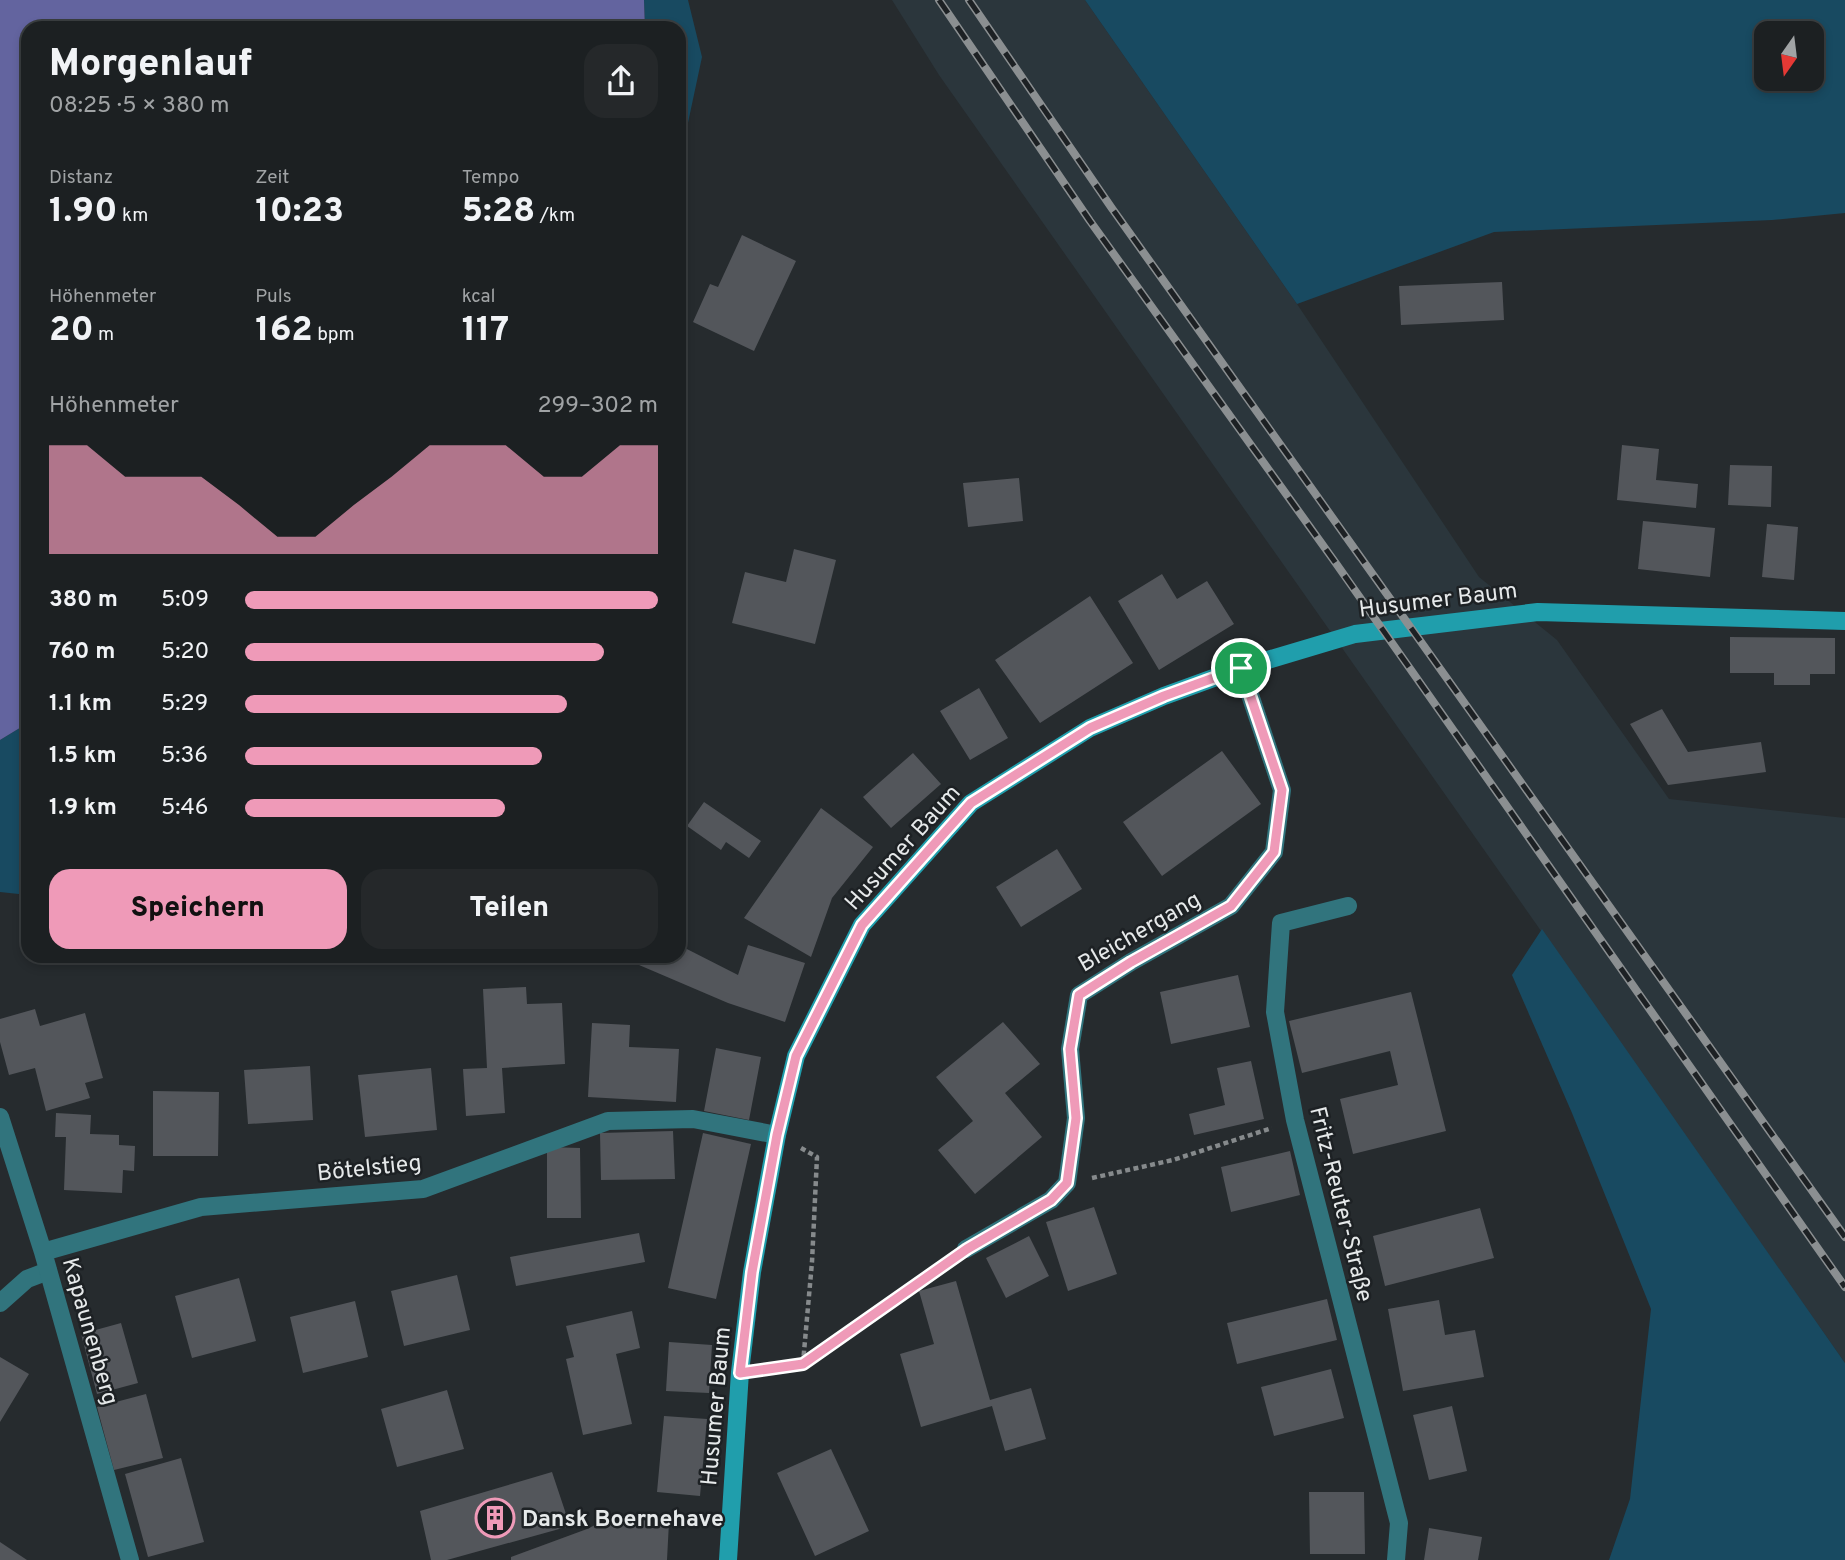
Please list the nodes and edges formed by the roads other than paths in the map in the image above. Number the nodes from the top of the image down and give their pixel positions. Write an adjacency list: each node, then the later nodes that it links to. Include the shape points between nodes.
1 (1845, 621): 2 (street, Husumer Baum, via 1538,612 1355,634)
2 (1241, 668): 5 (street, Husumer Baum, via 1090,728 971,803 862,925 796,1056); 6 (street, Bleichergang, via 1282,790 1274,852 1231,906 1079,995 1070,1049 1076,1118 1067,1183 1051,1200)
3 (1348, 906): 12 (street, Fritz-Reuter-Straße, via 1282,923 1275,1012 1295,1120 1399,1523)
4 (0, 1117): 7 (street, Kapaunenberg)
5 (777, 1135): 7 (street, Bötelstieg, via 693,1119 608,1121 423,1188 201,1207); 11 (street, Husumer Baum, via 752,1272 740,1373)
6 (967, 1249)
7 (43, 1252): 8 (street, Kapaunenberg)
8 (48, 1271): 9 (street, via 27,1279); 10 (street, Kapaunenberg)
9 (0, 1303)
10 (130, 1560)
11 (728, 1560)
12 (1396, 1560)

